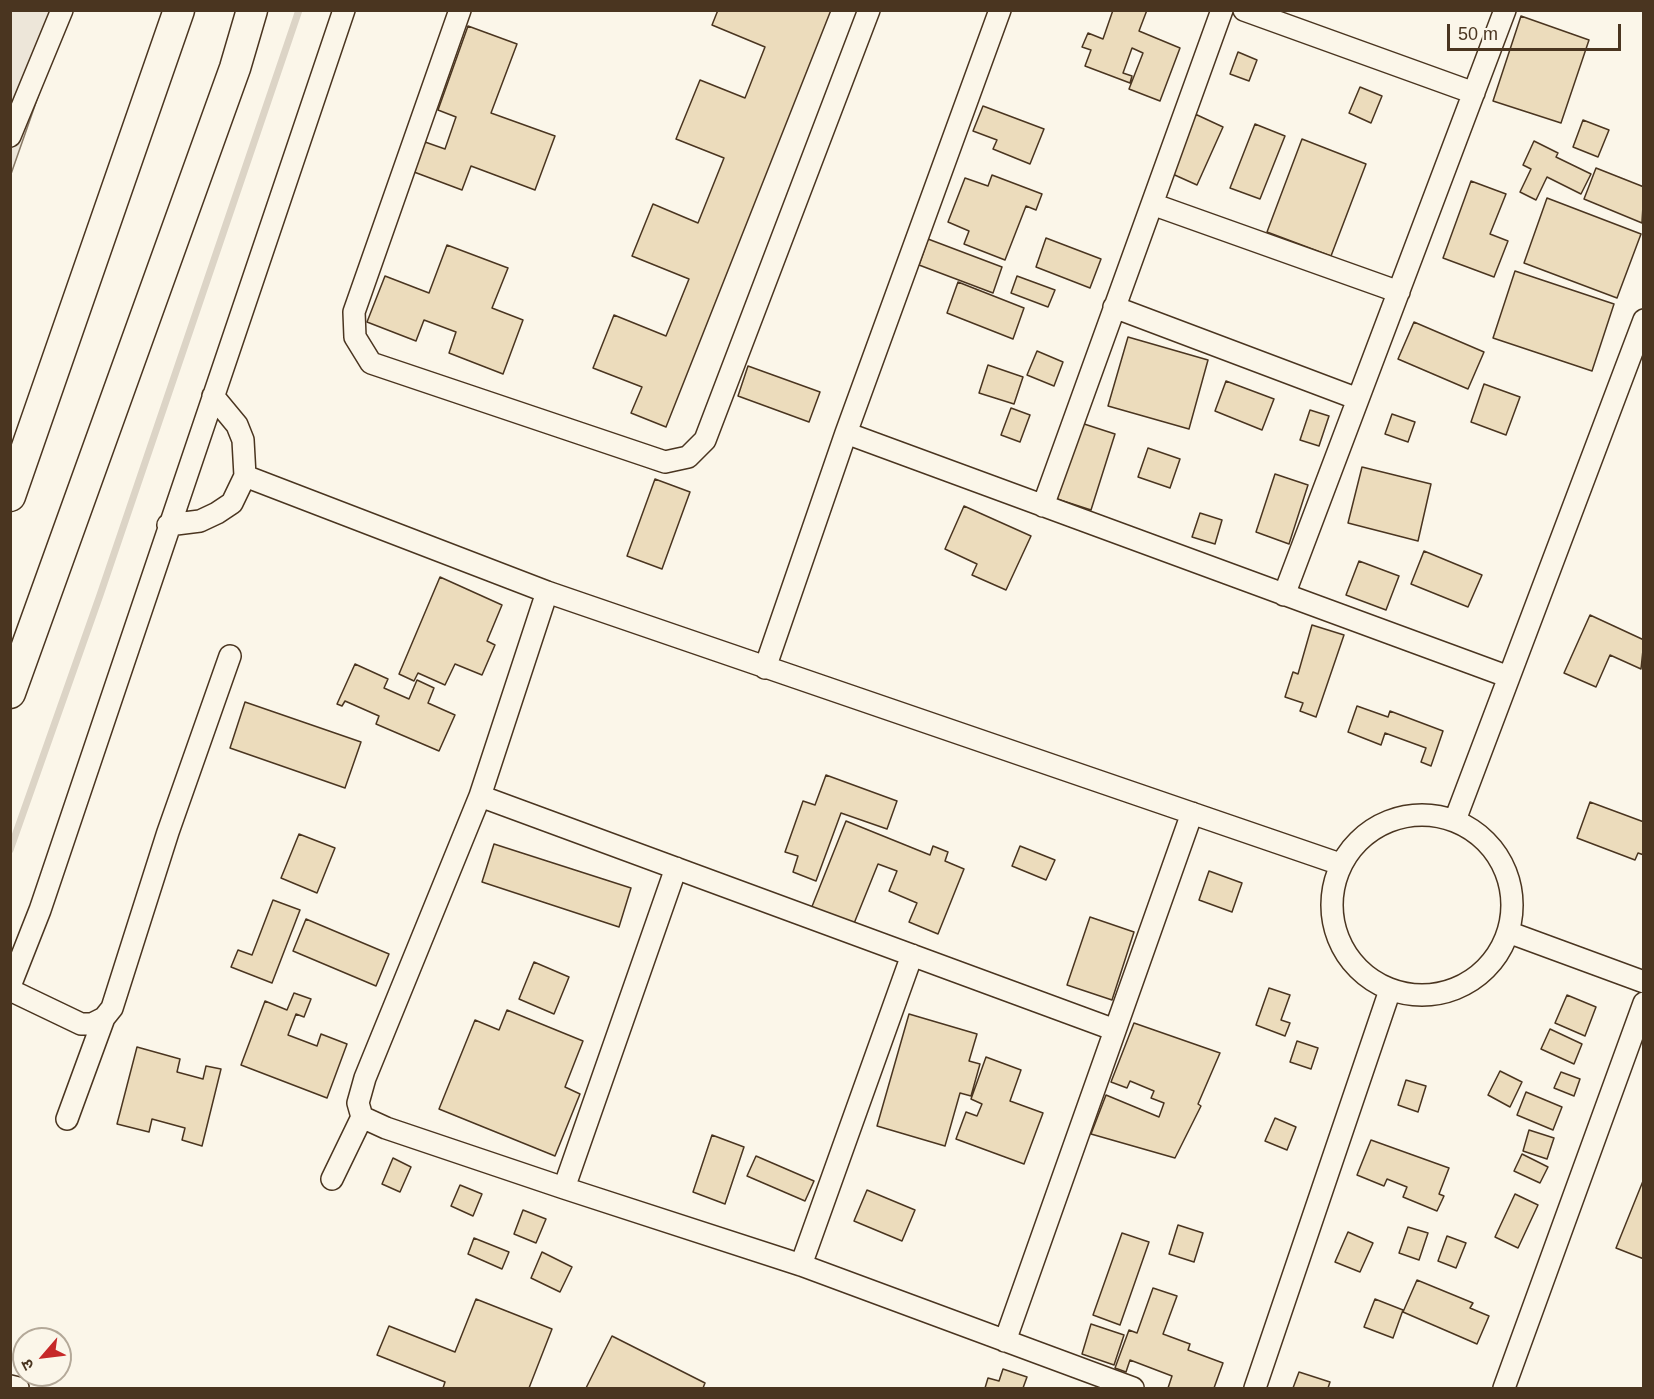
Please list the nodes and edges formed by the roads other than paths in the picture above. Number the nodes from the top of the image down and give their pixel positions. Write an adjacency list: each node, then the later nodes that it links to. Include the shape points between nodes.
1 (62, 10): 12 (street)
2 (179, 10): 21 (main road)
3 (252, 10): 29 (main road, via 236,68)
4 (344, 10): 17 (street)
5 (460, 10): 6 (street, via 354,312 355,337 371,363 665,462 688,457 705,440)
6 (869, 10)
7 (1000, 10): 19 (street)
8 (1222, 10): 13 (street)
9 (1244, 10): 11 (street)
10 (1505, 10): 11 (street)
11 (1474, 93): 14 (street)
12 (10, 136)
13 (1152, 204): 14 (street); 15 (street)
14 (1399, 292): 18 (street)
15 (1114, 308): 18 (street); 22 (street)
16 (1644, 320): 28 (street)
17 (213, 396): 20 (street, via 237,425 243,440); 23 (street)
18 (1358, 399): 25 (street)
19 (846, 433): 22 (street); 27 (street)
20 (245, 476): 23 (street, via 232,503 217,513 200,521); 24 (street)
21 (10, 496)
22 (1043, 506): 25 (street)
23 (168, 525): 38 (street)
24 (547, 592): 27 (street); 30 (street)
25 (1284, 595): 28 (street)
26 (230, 656): 41 (street, via 112,1008)
27 (765, 668): 31 (street)
28 (1509, 677): 32 (street)
29 (10, 693)
30 (480, 796): 34 (street); 43 (street, via 364,1078 358,1103)
31 (1192, 813): 33 (street); 42 (street)
32 (1455, 820): 33 (street, via 1429,814 1377,825 1356,842); 35 (street, via 1491,847 1503,866 1512,910)
33 (1340, 864): 39 (street, via 1331,893 1333,923 1344,952 1364,975)
34 (676, 868): 36 (street); 46 (street)
35 (1508, 932): 37 (street); 39 (street, via 1495,958 1474,979 1448,992 1419,996)
36 (912, 955): 42 (street); 47 (street)
37 (1644, 982)
38 (10, 988): 41 (street, via 81,1024)
39 (1390, 990): 52 (street)
40 (1644, 1003): 53 (street)
41 (104, 1018): 44 (street)
42 (1115, 1030): 48 (street)
43 (362, 1117): 45 (street); 46 (street)
44 (67, 1119)
45 (332, 1179)
46 (564, 1188): 47 (street)
47 (801, 1265): 48 (street)
48 (1005, 1341): 51 (street)
49 (10, 1386): 50 (street)
50 (18, 1389)
51 (1133, 1389)
52 (1255, 1389)
53 (1504, 1389)

